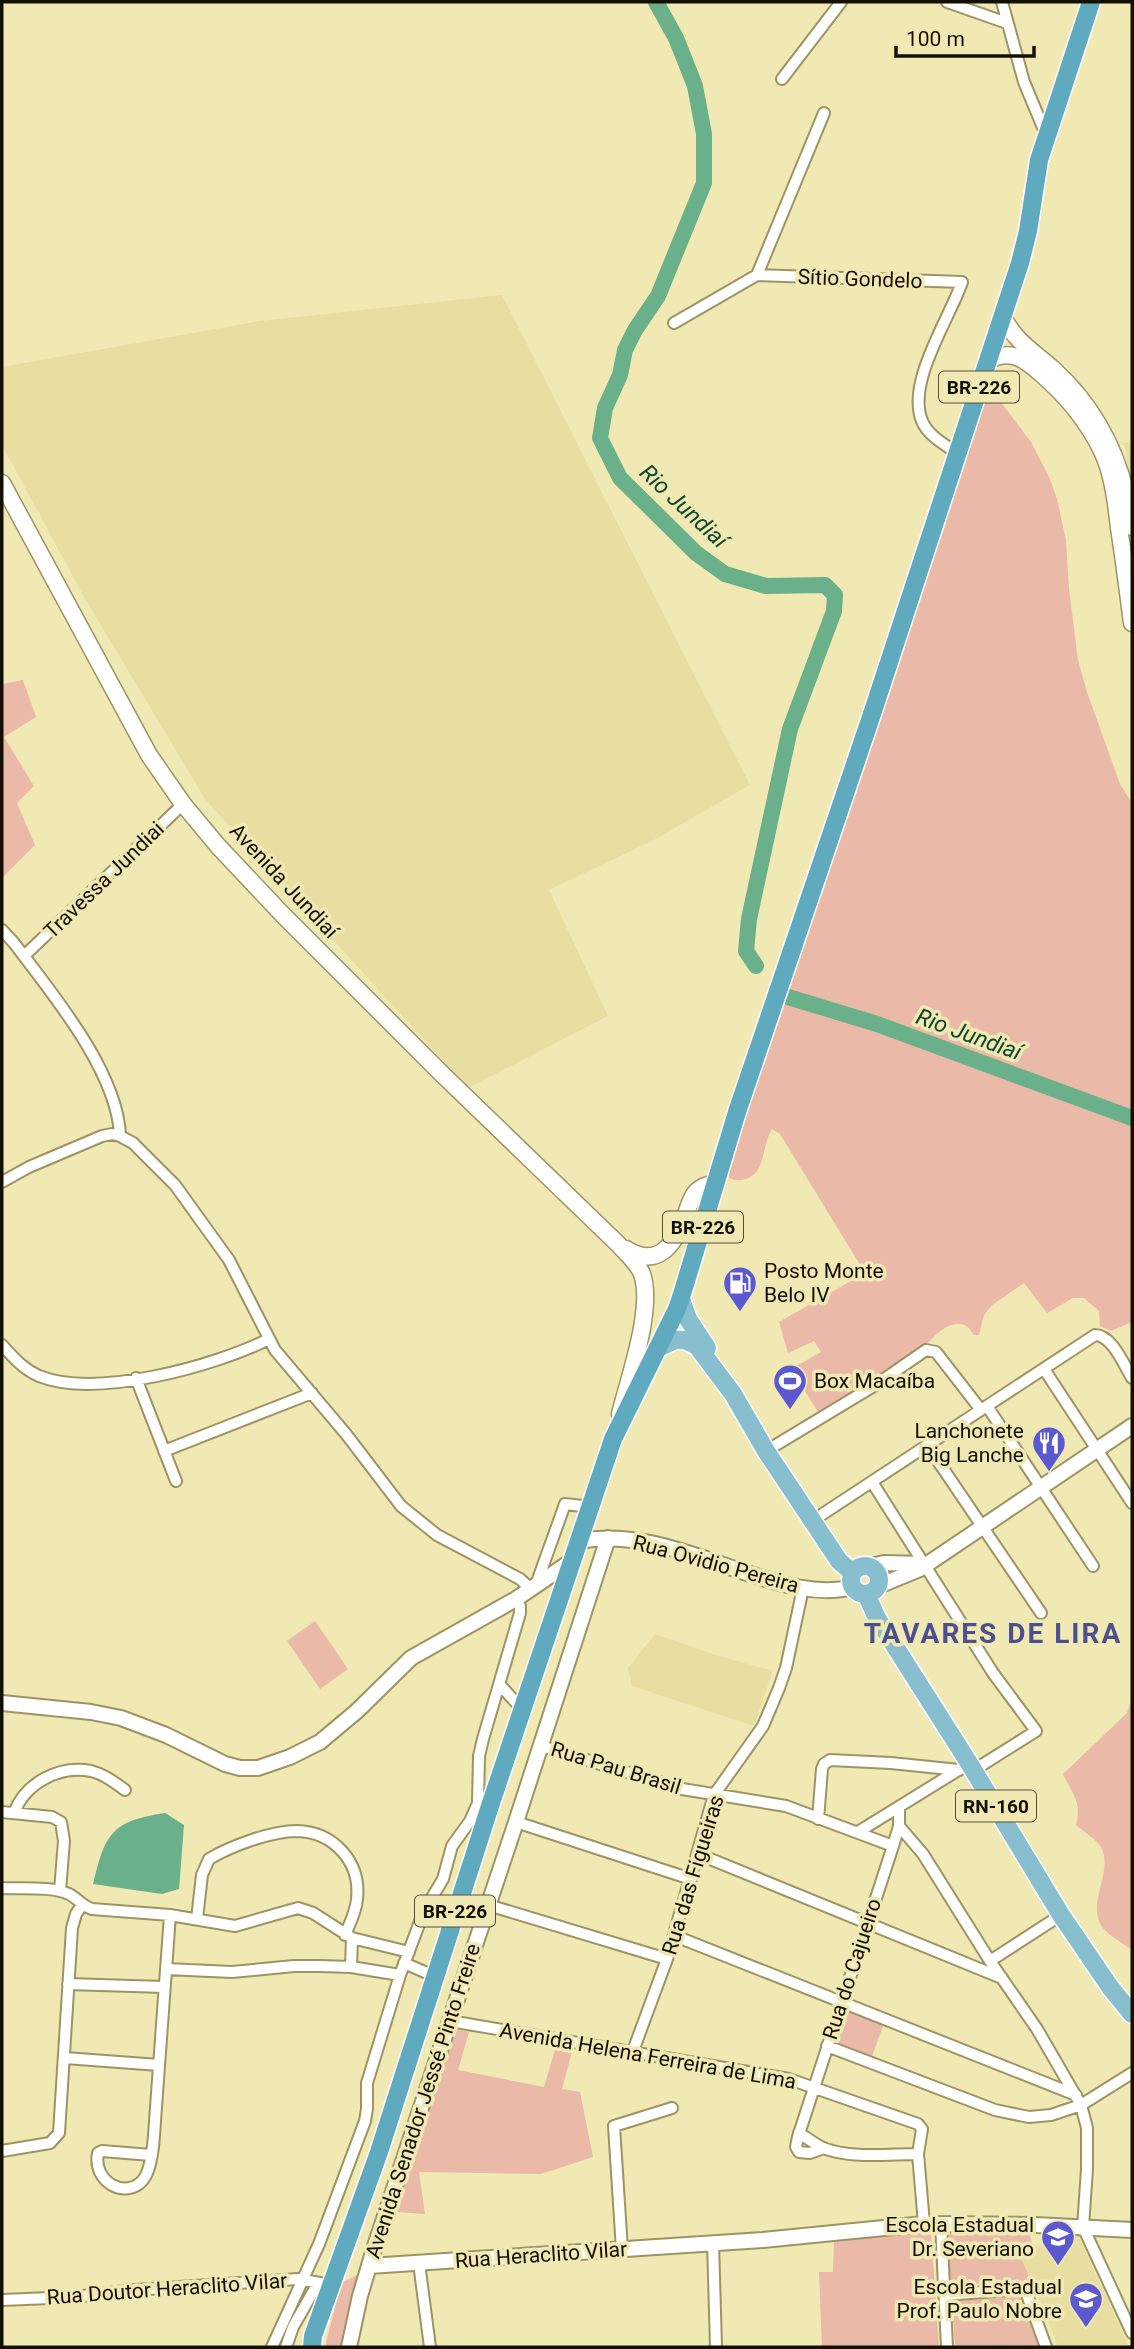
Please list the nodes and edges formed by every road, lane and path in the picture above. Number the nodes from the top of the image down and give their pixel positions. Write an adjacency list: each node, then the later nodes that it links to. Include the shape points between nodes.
1 (841, 2): 6 (street)
2 (947, 2): 5 (street)
3 (1002, 2): 5 (street)
4 (1091, 2): 8 (highway, BR-226)
5 (1007, 23): 8 (street)
6 (782, 79)
7 (824, 113): 9 (street)
8 (1047, 137): 10 (highway, BR-226, via 1024,247)
9 (757, 275): 11 (street); 14 (street, Sítio Gondelo, via 962,282 924,366 919,398 921,421)
10 (1002, 315): 12 (main road); 13 (highway, BR-226)
11 (674, 323)
12 (1026, 355): 13 (main road, via 997,355); 16 (main road, via 1054,369 1100,425 1122,472); 17 (main road, via 1057,386 1102,451 1113,491)
13 (987, 360): 14 (highway, BR-226)
14 (958, 454): 23 (highway, BR-226)
15 (2, 483): 18 (main road, Avenida Jundiaí, via 149,755)
16 (1132, 527)
17 (1132, 623)
18 (183, 804): 20 (street, Travessa Jundiai); 24 (main road, Avenida Jundiaí, via 291,924)
19 (2, 930): 20 (street)
20 (24, 956): 21 (street, via 83,1036 110,1097)
21 (120, 1136): 22 (street, via 84,1143); 26 (street, via 159,1167 196,1213 241,1281)
22 (2, 1182)
23 (715, 1183): 24 (main road, Avenida Jundiaí, via 694,1195 679,1233 662,1252 642,1257); 25 (highway, BR-226)
24 (618, 1244): 36 (main road, Avenida Jundiaí, via 641,1271 645,1301)
25 (681, 1298): 28 (highway, BR-226); 30 (main road, RN-160)
26 (269, 1339): 31 (street, via 199,1366); 33 (street)
27 (2, 1345): 31 (street, via 29,1371 59,1382 93,1384)
28 (658, 1348): 30 (main road, RN-160, via 675,1340 690,1342); 36 (highway, BR-226)
29 (1044, 1369): 32 (street, via 1096,1334 1105,1338); 34 (street); 38 (street)
30 (720, 1376): 40 (main road, RN-160)
31 (136, 1378): 39 (street)
32 (1132, 1378)
33 (312, 1393): 39 (street); 54 (street, via 411,1517)
34 (984, 1408): 37 (street); 40 (street, via 936,1352 926,1350); 43 (street)
35 (1132, 1426): 38 (street)
36 (613, 1439): 45 (highway, BR-226)
37 (928, 1445): 42 (street); 47 (street)
38 (1097, 1449): 43 (street); 44 (street)
39 (164, 1451): 41 (street)
40 (766, 1451): 46 (main road, RN-160)
41 (176, 1481)
42 (872, 1482): 46 (street); 51 (street)
43 (1041, 1487): 47 (street); 52 (street)
44 (1132, 1503)
45 (591, 1507): 49 (highway, BR-226); 54 (street, via 565,1504)
46 (812, 1521): 53 (main road, RN-160, via 839,1562)
47 (984, 1525): 51 (street); 57 (street)
48 (608, 1538): 49 (street, Rua Ovidio Pereira); 55 (street, Rua Ovidio Pereira, via 672,1548); 61 (street, Avenida Senador Jessé Pinto Freire)
49 (580, 1541): 50 (highway, BR-226)
50 (573, 1560): 54 (street); 60 (highway, BR-226)
51 (926, 1564): 53 (street, via 905,1576); 53 (street, Rua Ovidio Pereira, via 884,1563); 62 (street, via 1035,1731)
52 (1093, 1566)
53 (863, 1582): 55 (street, Rua Ovidio Pereira, via 828,1590); 62 (main road, RN-160, via 877,1618)
54 (533, 1587): 56 (street)
55 (803, 1588): 64 (street, Rua das Figueiras, via 786,1668 772,1707)
56 (516, 1599): 58 (street, via 520,1614); 59 (street, via 411,1658 320,1742 258,1768 225,1764 121,1718)
57 (1041, 1612)
58 (499, 1684): 60 (street); 65 (street, via 479,1756)
59 (2, 1703)
60 (522, 1709): 65 (highway, BR-226)
61 (541, 1746): 64 (street, Rua Pau Brasil); 70 (street, Avenida Senador Jessé Pinto Freire)
62 (967, 1768): 66 (street); 69 (street, via 830,1760 822,1769); 82 (main road, RN-160)
63 (125, 1790): 68 (street, via 100,1774 67,1772 29,1788)
64 (714, 1795): 69 (street, Rua Pau Brasil, via 786,1805); 74 (street, Rua das Figueiras)
65 (484, 1805): 87 (street, via 452,1846 443,1879 424,1911); 94 (highway, BR-226)
66 (899, 1809): 71 (street, Rua do Cajueiro); 72 (street)
67 (2, 1812): 68 (street)
68 (14, 1813): 77 (street, via 61,1822)
69 (818, 1819): 72 (street, Rua Pau Brasil)
70 (516, 1822): 75 (street); 80 (street, Avenida Senador Jessé Pinto Freire)
71 (899, 1826): 73 (street, Rua do Cajueiro); 89 (street, via 923,1854)
72 (858, 1832): 73 (street, Rua Pau Brasil)
73 (893, 1846): 84 (street, Rua do Cajueiro)
74 (698, 1854): 75 (street, Rua das Figueiras); 84 (street)
75 (691, 1879): 86 (street, Rua das Figueiras)
76 (2, 1888): 77 (street); 78 (street)
77 (60, 1891): 79 (street)
78 (2, 1899)
79 (82, 1905): 81 (street); 96 (street, via 72,1928)
80 (488, 1905): 88 (street); 100 (street, Avenida Senador Jessé Pinto Freire)
81 (170, 1915): 83 (street); 92 (street)
82 (1061, 1915): 89 (street); 99 (main road, RN-160)
83 (197, 1919): 85 (street, via 235,1926 298,1908); 85 (street, via 202,1875 209,1859 262,1838 302,1832 329,1840 352,1864 358,1898)
84 (867, 1923): 95 (street); 98 (street, Rua do Cajueiro)
85 (349, 1936): 87 (street); 91 (street)
86 (675, 1936): 88 (street, Rua das Figueiras); 98 (street)
87 (409, 1952): 90 (street)
88 (667, 1959): 102 (street, Rua das Figueiras)
89 (990, 1961): 95 (street)
90 (404, 1963): 93 (street); 94 (street)
91 (351, 1968): 92 (street); 93 (street)
92 (166, 1969): 97 (street)
93 (400, 1975): 110 (street, via 367,2083 366,2114)
94 (434, 1976): 113 (highway, BR-226)
95 (1004, 1979): 107 (street)
96 (68, 1984): 97 (street); 103 (street)
97 (164, 1987): 104 (street)
98 (842, 2003): 101 (street, Rua do Cajueiro); 107 (street)
99 (1132, 2014)
100 (450, 2021): 102 (street, Avenida Helena Ferreira de Lima); 123 (street, Avenida Senador Jessé Pinto Freire)
101 (827, 2046): 106 (street, Rua do Cajueiro); 107 (street, via 1007,2114 1038,2116)
102 (633, 2051): 106 (street, Avenida Helena Ferreira de Lima, via 789,2079)
103 (65, 2059): 104 (street); 112 (street, via 57,2137 50,2143)
104 (159, 2065): 115 (street)
105 (1132, 2073): 107 (street)
106 (813, 2088): 109 (street, Rua do Cajueiro); 114 (street, Avenida Helena Ferreira de Lima, via 918,2124 922,2129)
107 (1079, 2100): 118 (street, via 1087,2128)
108 (672, 2108): 121 (street, via 614,2126)
109 (800, 2131): 111 (street); 111 (street, Rua do Cajueiro, via 799,2152)
110 (356, 2144): 113 (street); 124 (street)
111 (824, 2148): 114 (street, via 859,2154)
112 (2, 2151)
113 (379, 2152): 125 (highway, BR-226)
114 (919, 2154): 116 (street)
115 (151, 2155): 115 (street, via 143,2180 126,2187 105,2181 97,2161 102,2151)
116 (924, 2224): 117 (street); 120 (street)
117 (941, 2224): 118 (street); 126 (street)
118 (1083, 2227): 119 (street); 128 (street)
119 (1132, 2230)
120 (713, 2242): 121 (street, Rua Heraclito Vilar); 134 (street)
121 (622, 2250): 122 (street, Rua Heraclito Vilar)
122 (419, 2263): 123 (street, Rua Heraclito Vilar); 133 (street)
123 (369, 2266): 132 (street, Avenida Senador Jessé Pinto Freire)
124 (303, 2280): 125 (street, Rua Doutor Heraclito Vilar); 127 (street, Rua Doutor Heraclito Vilar); 130 (street)
125 (324, 2284): 129 (highway, BR-226); 131 (street, via 293,2327)
126 (944, 2295): 135 (street); 136 (street, via 1026,2289)
127 (2, 2300)
128 (1132, 2333)
129 (311, 2344)
130 (272, 2347)
131 (286, 2347)
132 (349, 2347)
133 (430, 2347)
134 (716, 2347)
135 (947, 2347)
136 (1046, 2347)

